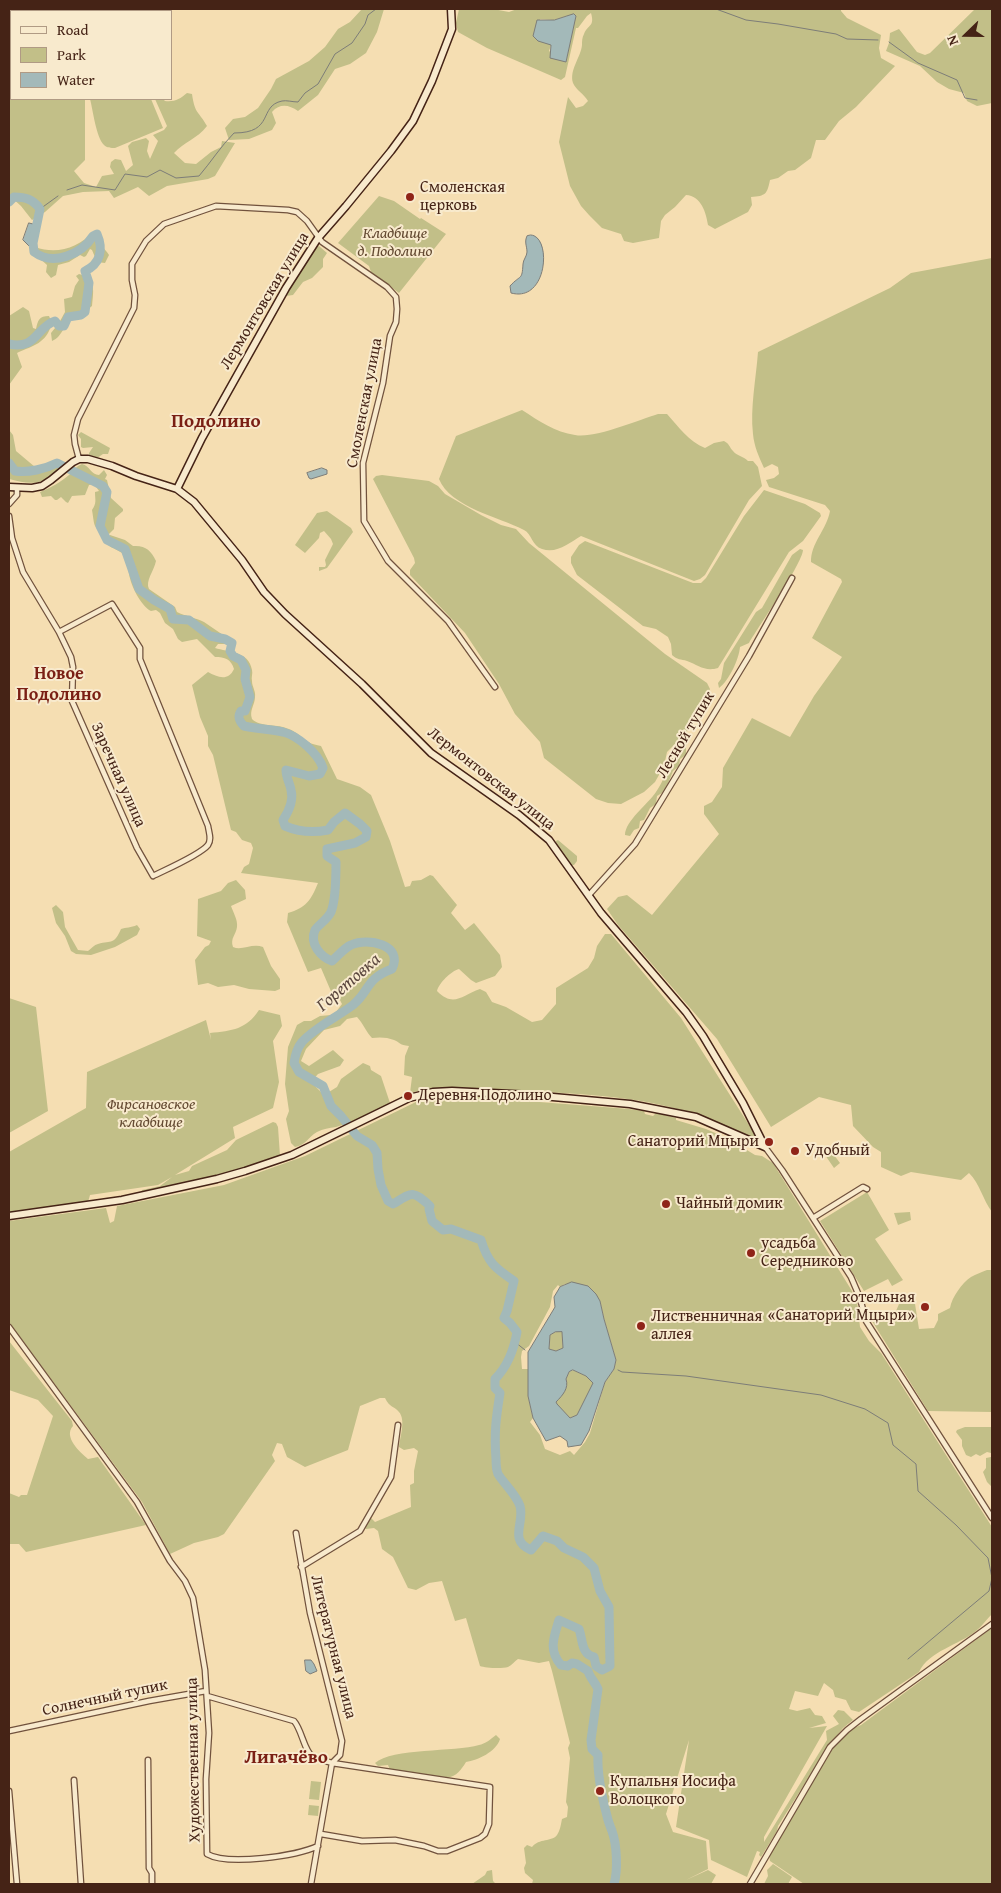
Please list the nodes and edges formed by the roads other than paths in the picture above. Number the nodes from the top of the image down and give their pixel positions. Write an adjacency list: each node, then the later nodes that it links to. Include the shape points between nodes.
1 (451, 9): 2 (street, Лермонтовская улица, via 452,29 413,121)
2 (318, 238): 3 (street, Смоленская улица, via 307,221 293,210 223,206 164,224 155,231 134,258 134,308 93,386 76,427 75,444); 6 (street, Лермонтовская улица, via 286,288); 11 (street, Смоленская улица, via 387,287 397,302 396,322 390,336 383,383 363,463 364,521 388,561 448,621)
3 (79, 459): 5 (street, via 42,486); 6 (street, Лермонтовская улица, via 101,462)
4 (9, 487): 5 (street)
5 (17, 488): 7 (street, via 17,495)
6 (177, 489): 12 (street, Лермонтовская улица, via 214,524 269,599 431,752 549,840)
7 (9, 504)
8 (9, 516): 10 (street, Заречная улица, via 23,572)
9 (792, 578): 12 (street, Лесной тупик, via 749,656 635,844)
10 (59, 632): 10 (street, Заречная улица, via 71,656 72,701 137,848 153,876 208,846 210,839 208,826 140,659 140,648 112,604)
11 (496, 687)
12 (589, 895): 13 (street, Лермонтовская улица, via 703,1036)
13 (765, 1147): 15 (street, via 684,1114 630,1104 433,1092 409,1098 292,1155 217,1179 122,1200); 16 (street)
14 (867, 1189): 16 (street, via 863,1187)
15 (9, 1216)
16 (814, 1218): 19 (street, via 851,1277 866,1321)
17 (9, 1327): 23 (street, Художественная улица, via 137,1502 185,1581 193,1598)
18 (398, 1425): 21 (street, via 391,1477 360,1531)
19 (992, 1518)
20 (296, 1534): 21 (street, Литературная улица)
21 (300, 1567): 26 (street, Литературная улица, via 341,1734 342,1751)
22 (992, 1624): 35 (street, via 846,1730 830,1747)
23 (207, 1694): 24 (street, Солнечный тупик, via 149,1701); 26 (street, via 294,1721 309,1753); 30 (street, Художественная улица, via 210,1738 206,1779 207,1854 213,1858 235,1860 269,1857)
24 (9, 1731)
25 (148, 1760): 33 (street)
26 (332, 1763): 29 (street, Литературная улица); 29 (street, via 490,1787 489,1824 480,1838 441,1852 395,1840 362,1841)
27 (74, 1780): 32 (street)
28 (9, 1790): 31 (street)
29 (321, 1834): 30 (street, Литературная улица)
30 (318, 1846): 34 (street, Литературная улица)
31 (17, 1884)
32 (81, 1884)
33 (152, 1884)
34 (311, 1884)
35 (750, 1884)

